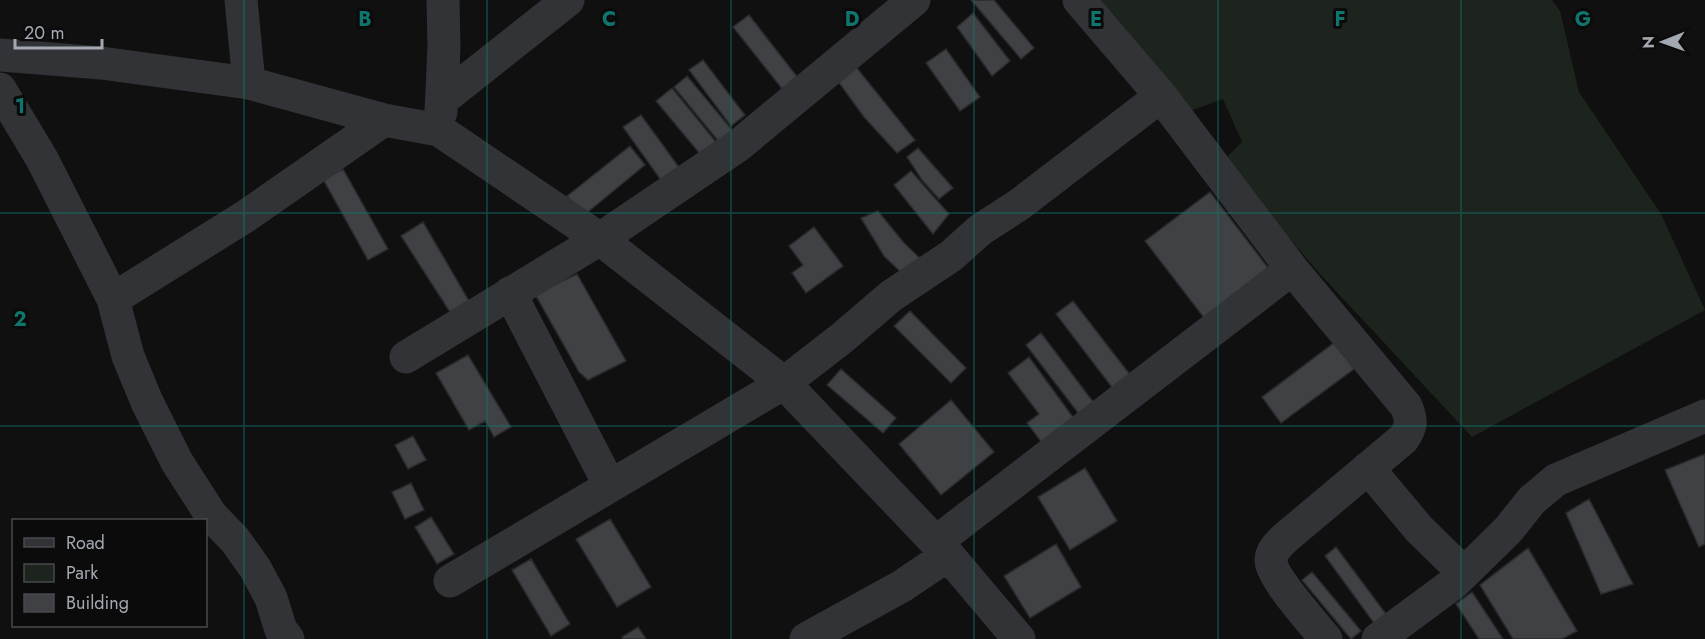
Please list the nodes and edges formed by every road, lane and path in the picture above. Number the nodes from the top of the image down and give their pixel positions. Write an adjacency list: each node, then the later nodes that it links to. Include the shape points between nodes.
1 (242, 0): 7 (street)
2 (443, 0): 10 (street)
3 (568, 0): 10 (street)
4 (915, 0): 12 (street, via 739,145)
5 (1079, 0): 9 (street)
6 (0, 55): 7 (street, via 101,63)
7 (249, 83): 11 (street)
8 (0, 89): 15 (street, via 42,159)
9 (1161, 96): 13 (street); 17 (street, via 980,230 951,256 891,296)
10 (441, 114): 11 (street); 12 (street)
11 (384, 120): 15 (street, via 246,216)
12 (600, 239): 14 (street); 17 (street)
13 (1292, 269): 19 (street, via 1406,406 1411,418 1411,429 1403,439); 21 (street)
14 (510, 293): 16 (street); 20 (street)
15 (114, 299): 24 (street, via 128,356 177,462 211,515 255,567)
16 (406, 357)
17 (784, 383): 20 (street); 21 (street)
18 (1705, 416): 22 (street, via 1556,480)
19 (1368, 468): 22 (street, via 1419,529); 27 (street, via 1273,550 1271,562 1276,575)
20 (609, 486): 23 (street)
21 (942, 549): 25 (street, via 902,586); 26 (street)
22 (1464, 573): 28 (street)
23 (450, 581)
24 (288, 639)
25 (806, 639)
26 (1019, 639)
27 (1326, 639)
28 (1378, 639)

